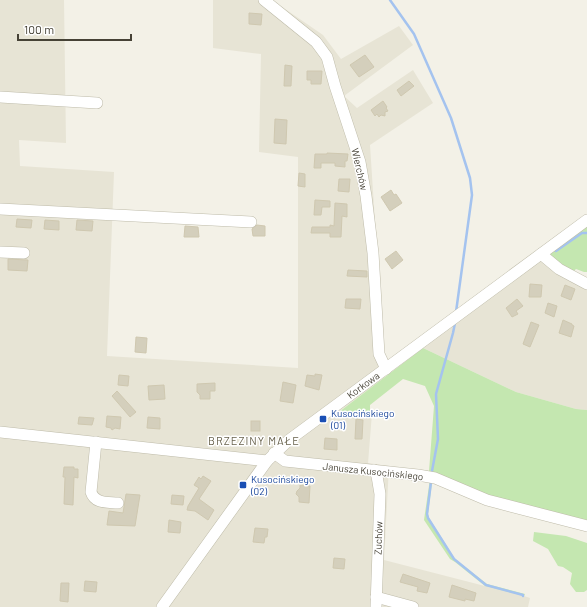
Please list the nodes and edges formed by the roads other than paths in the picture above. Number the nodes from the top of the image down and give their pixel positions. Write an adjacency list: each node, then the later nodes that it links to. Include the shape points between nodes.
1 (264, 0): 11 (street, Wierchów, via 316,42 327,57 360,162 373,253 379,354)
2 (0, 97): 3 (street)
3 (97, 103)
4 (0, 209): 6 (street)
5 (587, 220): 9 (street, Korkowa)
6 (251, 222)
7 (0, 252): 8 (street)
8 (24, 253)
9 (541, 254): 10 (street, via 559,269); 11 (street, Korkowa)
10 (587, 284)
11 (386, 369): 14 (street, Korkowa, via 289,440)
12 (0, 432): 13 (street, Janusza Kusocińskiego)
13 (96, 442): 14 (street, Janusza Kusocińskiego); 16 (street, via 91,492 98,501)
14 (270, 457): 15 (street, Janusza Kusocińskiego, via 285,461); 19 (street, Korkowa)
15 (374, 470): 17 (street, Janusza Kusocińskiego, via 436,478 486,500); 18 (street, Zuchów, via 380,494)
16 (118, 503)
17 (587, 526)
18 (376, 602): 20 (street)
19 (162, 607)
20 (413, 607)

